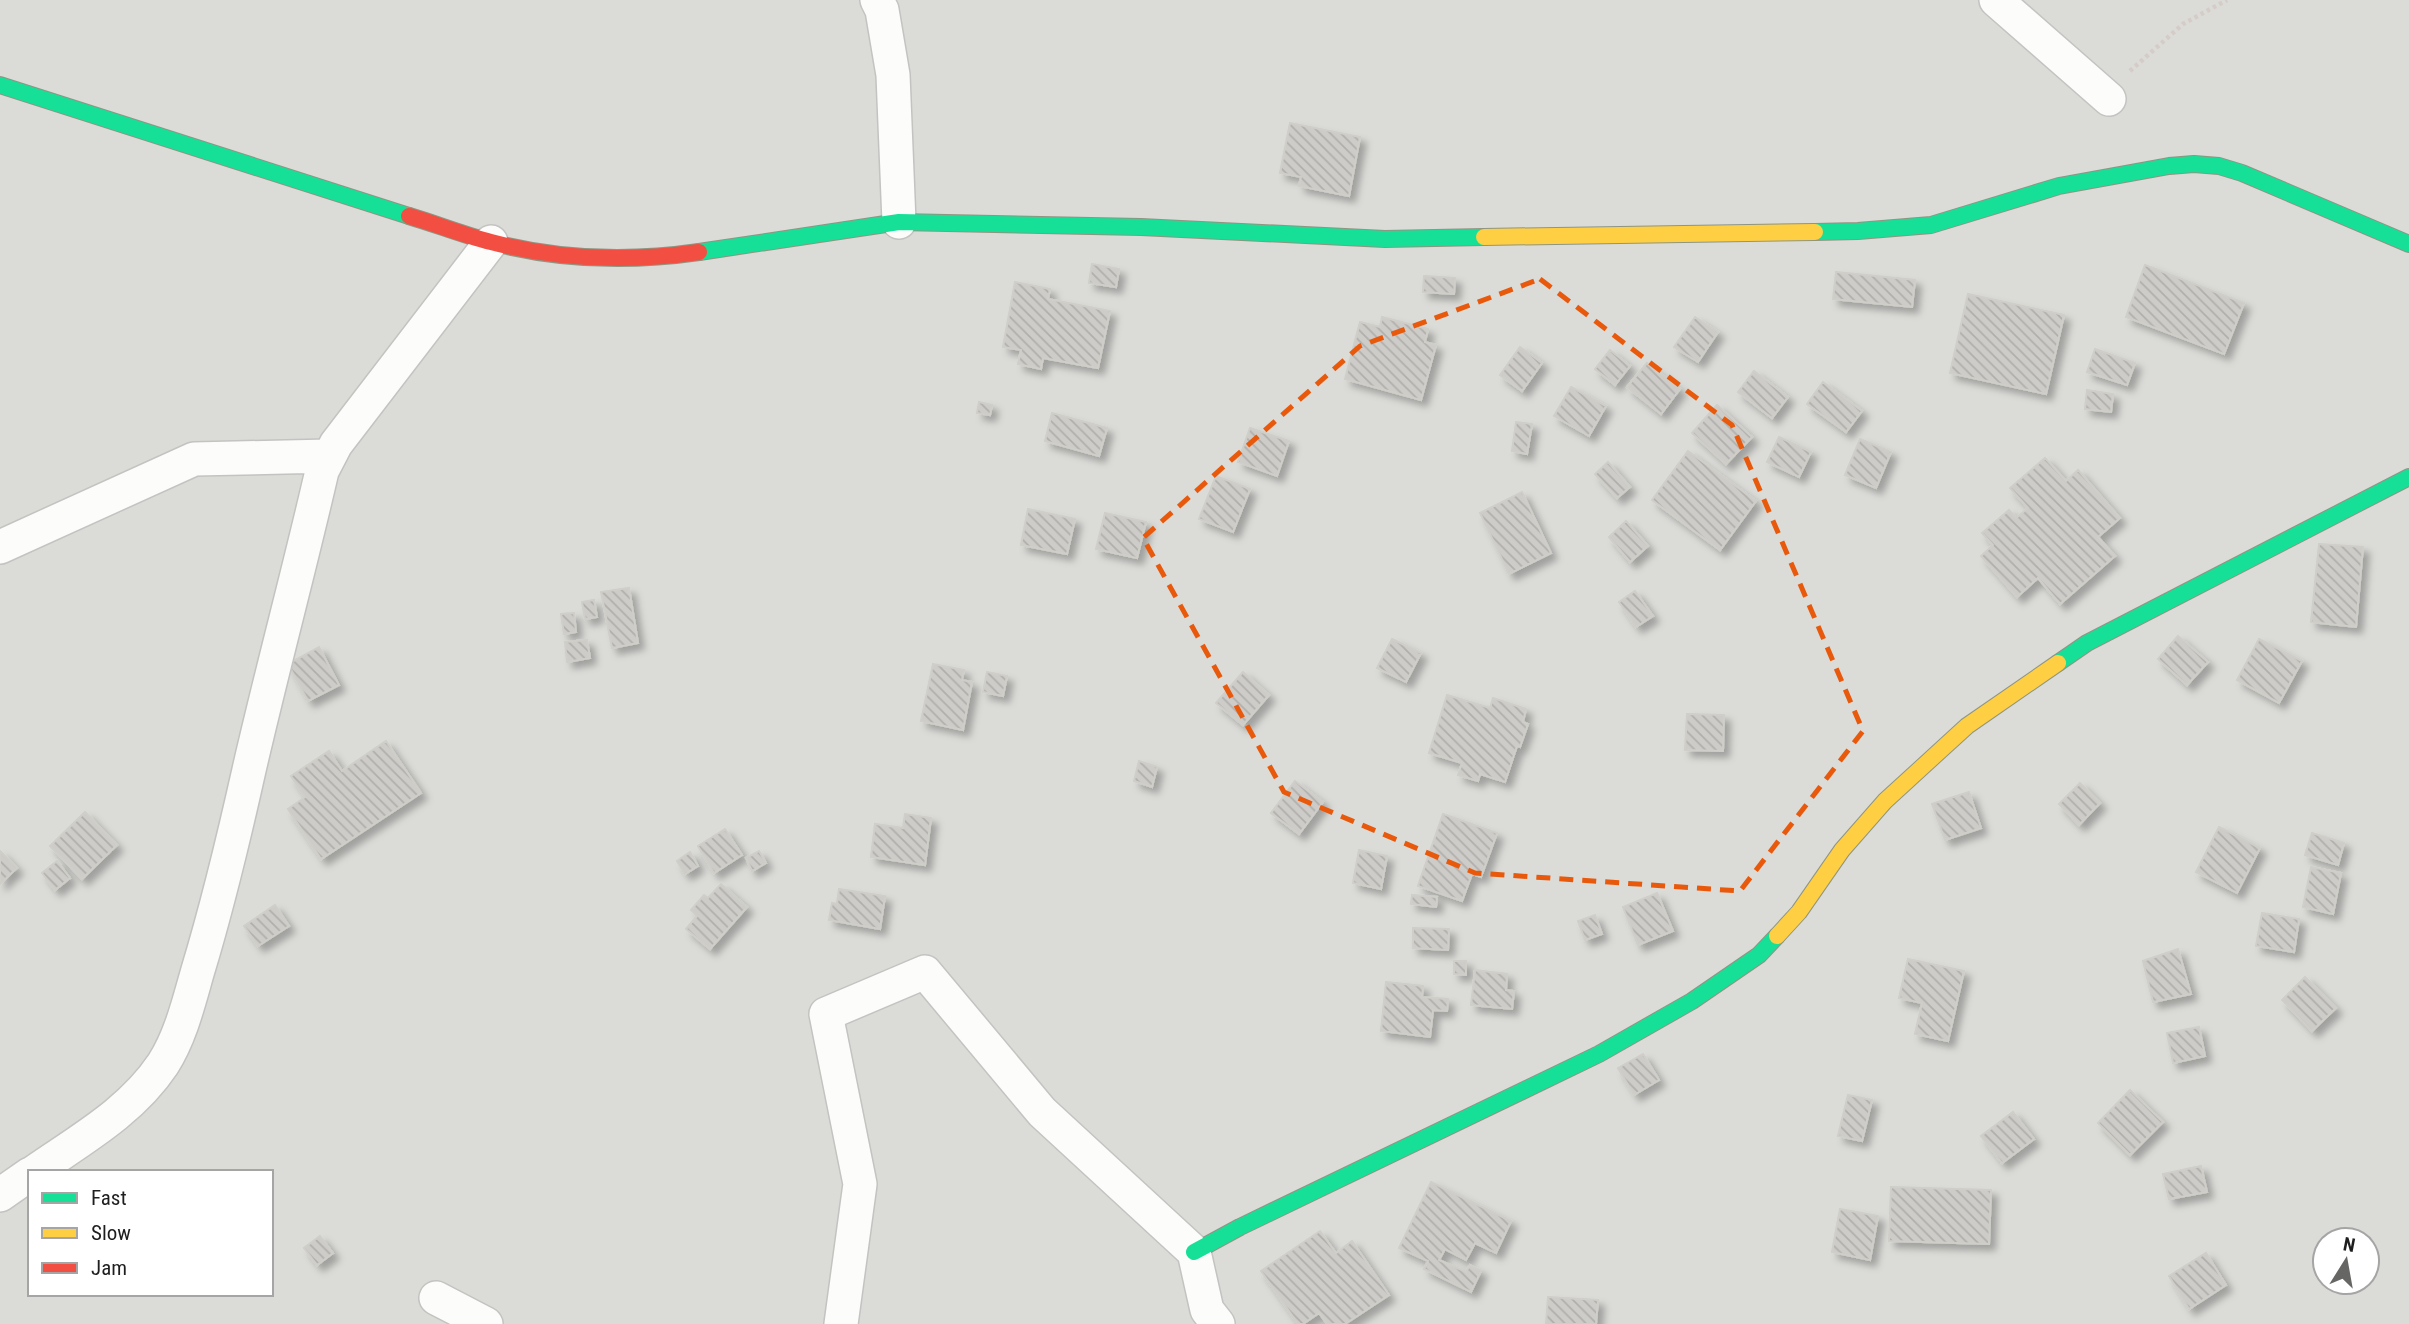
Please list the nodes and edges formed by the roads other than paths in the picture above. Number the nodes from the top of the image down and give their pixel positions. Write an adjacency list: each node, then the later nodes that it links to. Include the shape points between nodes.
1 (877, 0): 5 (street, via 893,75)
2 (1996, 0): 4 (street)
3 (6, 80): 6 (street)
4 (2109, 99)
5 (899, 222): 6 (street, via 657,258 562,256); 7 (street, via 1385,239 1858,230 1931,225 2059,186 2194,164 2242,173)
6 (491, 242): 8 (street)
7 (2409, 244)
8 (329, 456): 10 (street, via 194,459); 11 (street, via 184,1018 164,1062 138,1097)
9 (2409, 477): 14 (street, via 2087,643 1967,726 1885,801 1842,850 1799,912 1759,955 1692,1001 1599,1054)
10 (0, 547)
11 (36, 1170)
12 (28, 1176): 13 (street)
13 (0, 1195)
14 (1194, 1252): 17 (street, via 1042,1112 925,972 826,1014 860,1184); 18 (street, via 1207,1310)
15 (436, 1298): 16 (street)
16 (485, 1324)
17 (841, 1324)
18 (1218, 1324)

